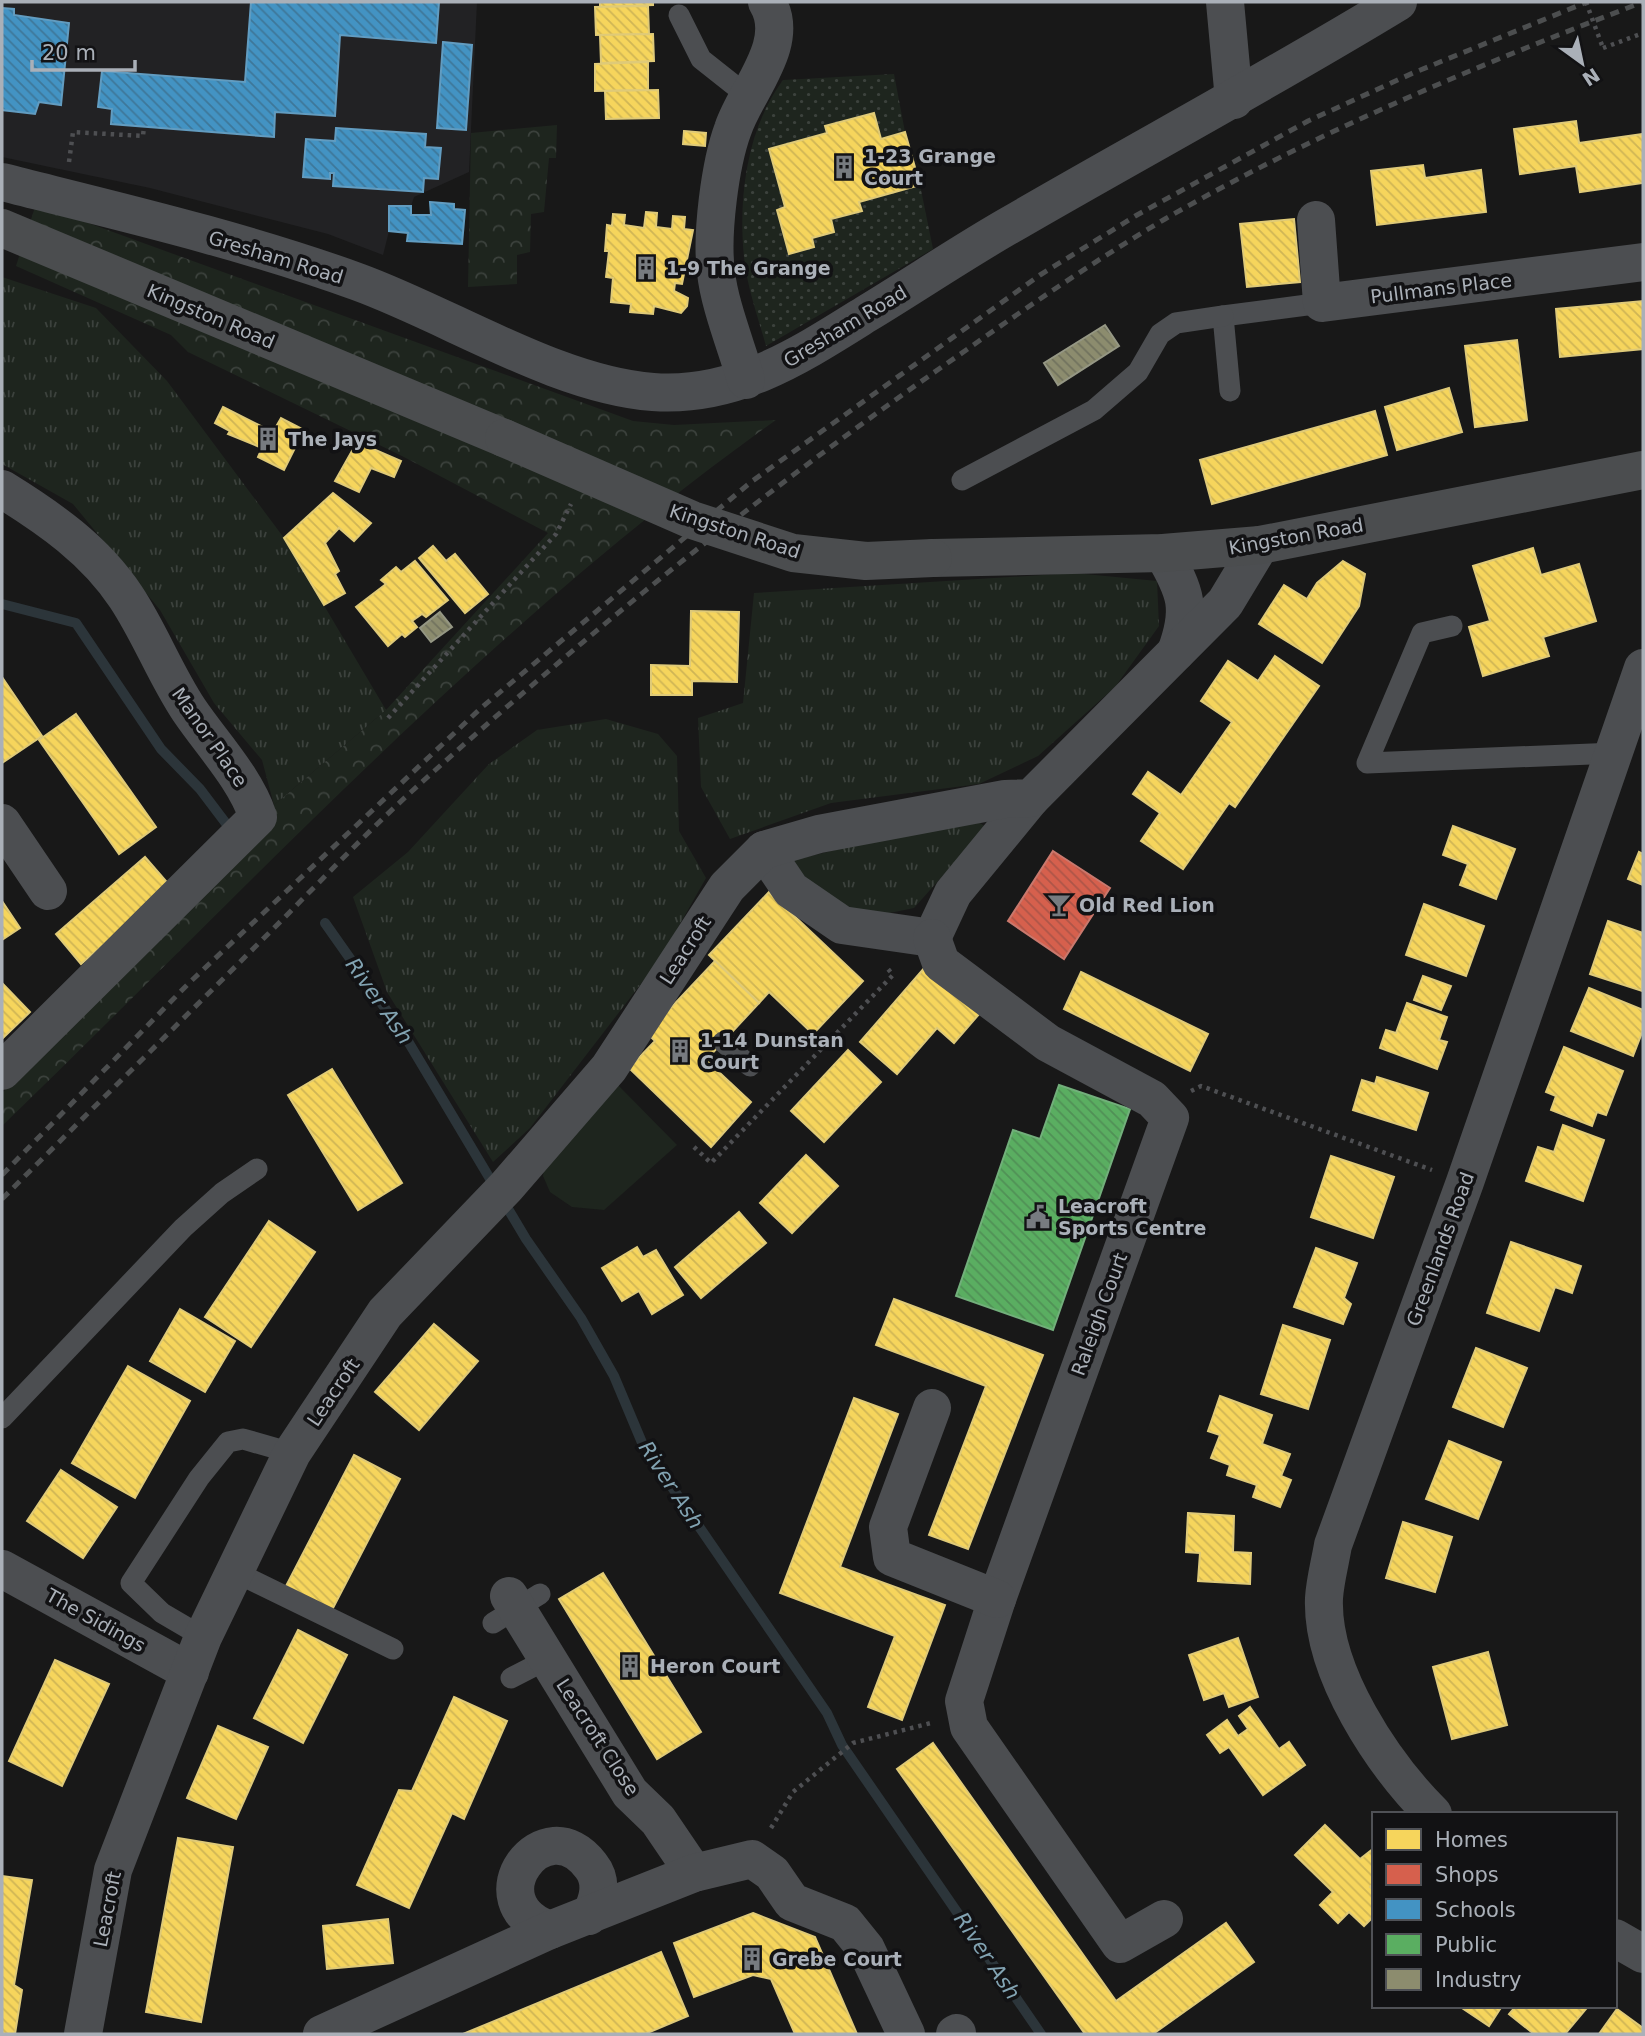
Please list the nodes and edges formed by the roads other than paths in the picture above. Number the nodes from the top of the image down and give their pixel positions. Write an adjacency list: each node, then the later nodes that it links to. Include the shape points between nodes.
1 (767, 2): 5 (street, via 776,17 776,30)
2 (1225, 2): 6 (street)
3 (1398, 2): 6 (street, Gresham Road)
4 (679, 15): 5 (lane, via 701,59)
5 (750, 97): 13 (street, via 733,128 719,184 716,272)
6 (1234, 100): 13 (street, Gresham Road, via 1008,226 790,362)
7 (2, 182): 13 (street, Gresham Road, via 235,242 360,283 539,362 607,383 652,392 702,391)
8 (1316, 220): 11 (street)
9 (2, 228): 19 (street, Kingston Road, bridge, via 692,520 793,553 866,561)
10 (1643, 262): 11 (street, Pullmans Place)
11 (1322, 303): 12 (lane)
12 (1223, 316): 14 (lane); 16 (lane, via 1176,323 1160,334 1138,372 1094,410)
13 (747, 380)
14 (1230, 391)
15 (1643, 470): 18 (street, Kingston Road)
16 (962, 480)
17 (2, 489): 31 (street, Manor Place, via 86,549 126,597 179,695 251,796 258,817)
18 (1260, 545): 19 (street, Kingston Road); 21 (street, via 1225,603)
19 (1163, 553): 21 (street, via 1186,601 1185,626)
20 (1452, 626): 23 (lane, via 1422,634 1367,763)
21 (1176, 652): 24 (street)
22 (1643, 668): 23 (street, Greenlands Road)
23 (1616, 753): 45 (street, Greenlands Road, via 1333,1545 1324,1600 1338,1672 1352,1708)
24 (1031, 798): 26 (street, Leacroft, via 819,834); 28 (street, via 953,893)
25 (2, 823): 27 (street)
26 (764, 850): 28 (street, via 791,890 824,926); 35 (street, Leacroft, via 727,887 671,992 497,1196 385,1313)
27 (48, 891)
28 (932, 938): 38 (street, Raleigh Court, via 941,963 1048,1042 1152,1099 1170,1118)
29 (723, 1042): 30 (lane)
30 (750, 1066)
31 (2, 1071)
32 (257, 1169): 34 (lane, via 184,1228)
33 (932, 1408): 38 (street, via 888,1527 892,1557)
34 (2, 1418)
35 (292, 1453): 37 (street, Leacroft); 40 (lane, via 243,1439 228,1442 131,1583 162,1613)
36 (2, 1569): 43 (street, The Sidings)
37 (235, 1572): 40 (street, Leacroft); 41 (lane)
38 (997, 1599): 48 (street, Raleigh Court, via 964,1700 969,1727 1120,1944)
39 (515, 1605): 42 (street, Leacroft Close)
40 (203, 1637): 43 (street, Leacroft)
41 (393, 1649)
42 (548, 1659): 44 (lane); 46 (street, Leacroft Close, via 630,1793 657,1820)
43 (190, 1672): 52 (street, Leacroft, via 113,1870)
44 (511, 1678)
45 (1431, 1812)
46 (694, 1873): 47 (street); 54 (street, via 752,1859 772,1872 792,1902 845,1923 866,1949)
47 (589, 1916): 49 (street); 49 (street, via 597,1899 595,1871 584,1855 570,1848 546,1847 522,1864 515,1892 527,1919)
48 (1164, 1919)
49 (550, 1930): 53 (street)
50 (1617, 1939): 51 (street)
51 (1643, 1954)
52 (83, 2034)
53 (321, 2034)
54 (906, 2034)

